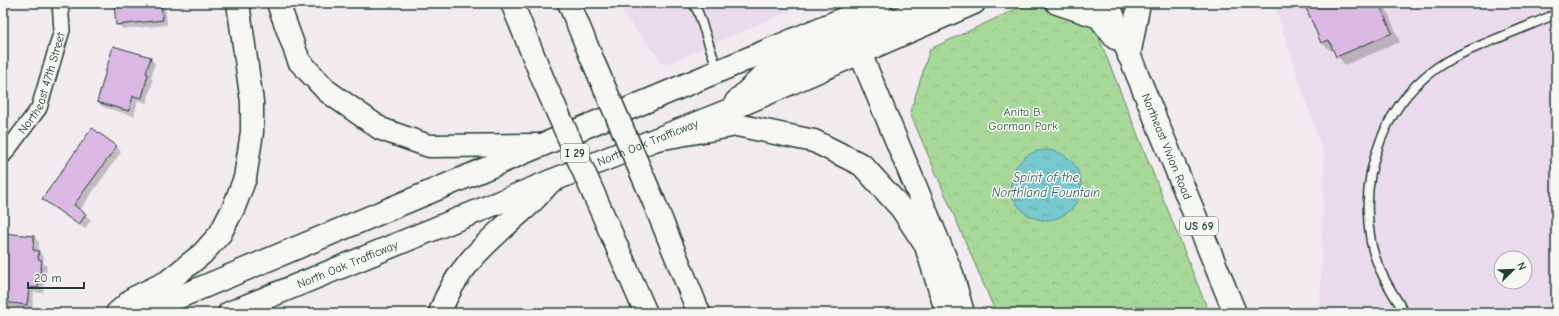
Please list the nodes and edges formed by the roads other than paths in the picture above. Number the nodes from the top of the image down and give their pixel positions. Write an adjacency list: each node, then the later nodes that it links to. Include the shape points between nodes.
1 (60, 3): 20 (street, Northeast 47th Street, via 62,30 39,108)
2 (238, 3): 22 (main road, via 252,102 252,132 245,178 234,207 220,234 202,254 167,282 134,298)
3 (278, 3): 19 (main road, via 299,61 327,91 381,129 429,146)
4 (512, 3): 26 (main road, I 29, bridge)
5 (569, 3): 27 (main road, bridge)
6 (693, 3): 16 (lane)
7 (935, 3): 17 (main road, via 764,75)
8 (974, 3): 14 (main road, North Oak Trafficway)
9 (1057, 3): 15 (main road, via 1100,17)
10 (1108, 3): 15 (main road, Northeast Vivion Road / US 69)
11 (1139, 3): 15 (main road)
12 (873, 4): 16 (main road)
13 (1556, 14): 31 (lane, via 1447,61 1410,93 1394,114 1381,138 1372,163 1368,216 1379,268)
14 (860, 53): 17 (main road, North Oak Trafficway); 29 (main road, via 952,274)
15 (1129, 56): 30 (main road, Northeast Vivion Road / US 69)
16 (718, 71): 19 (main road)
17 (727, 111): 18 (main road, North Oak Trafficway)
18 (658, 139): 21 (main road, North Oak Trafficway); 28 (main road, via 737,125 814,141 862,165 901,208 926,246)
19 (542, 145): 23 (main road)
20 (3, 156)
21 (551, 181): 24 (main road, North Oak Trafficway); 25 (main road, via 522,212 481,248 452,286)
22 (117, 313)
23 (141, 313)
24 (229, 313)
25 (440, 313)
26 (646, 313)
27 (699, 313)
28 (947, 313)
29 (963, 313)
30 (1235, 313)
31 (1405, 313)

